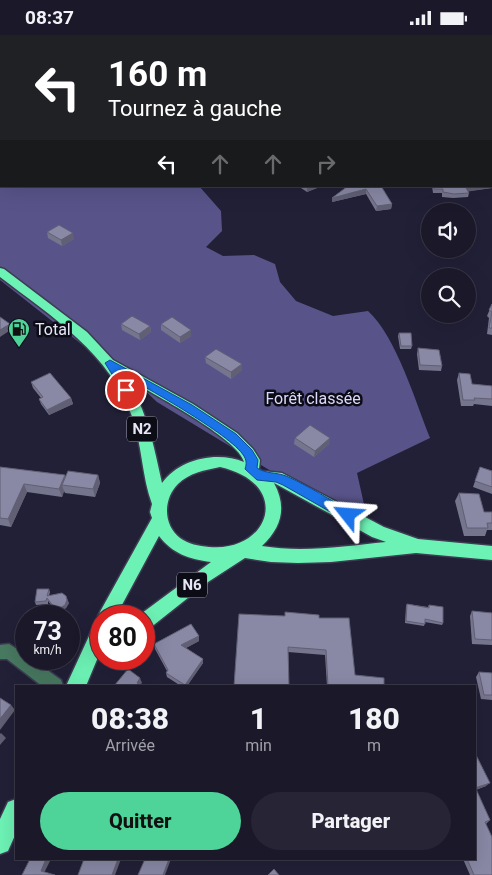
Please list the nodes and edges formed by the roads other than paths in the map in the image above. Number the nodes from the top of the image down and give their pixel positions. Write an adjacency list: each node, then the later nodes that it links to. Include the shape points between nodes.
1 (0, 271): 2 (highway, N2)
2 (110, 363): 3 (highway, N2, via 188,407 232,437 248,453); 4 (highway, N2, via 139,418)
3 (256, 473): 4 (highway, via 236,464 220,461 203,463 174,477 164,488); 6 (highway, via 277,477 378,532); 7 (highway, via 270,488 274,515 268,529)
4 (159, 501): 5 (highway)
5 (159, 520): 7 (highway, via 165,533 191,552 208,556); 9 (highway)
6 (416, 546): 7 (highway, via 298,557); 8 (highway)
7 (243, 550): 10 (highway, N6)
8 (492, 553)
9 (113, 605)
10 (155, 613)
11 (0, 652): 15 (street, via 9,651)
12 (90, 655): 14 (highway)
13 (90, 668): 14 (highway)
14 (80, 678)
15 (54, 685)
16 (15, 812): 17 (highway)
17 (0, 843)

